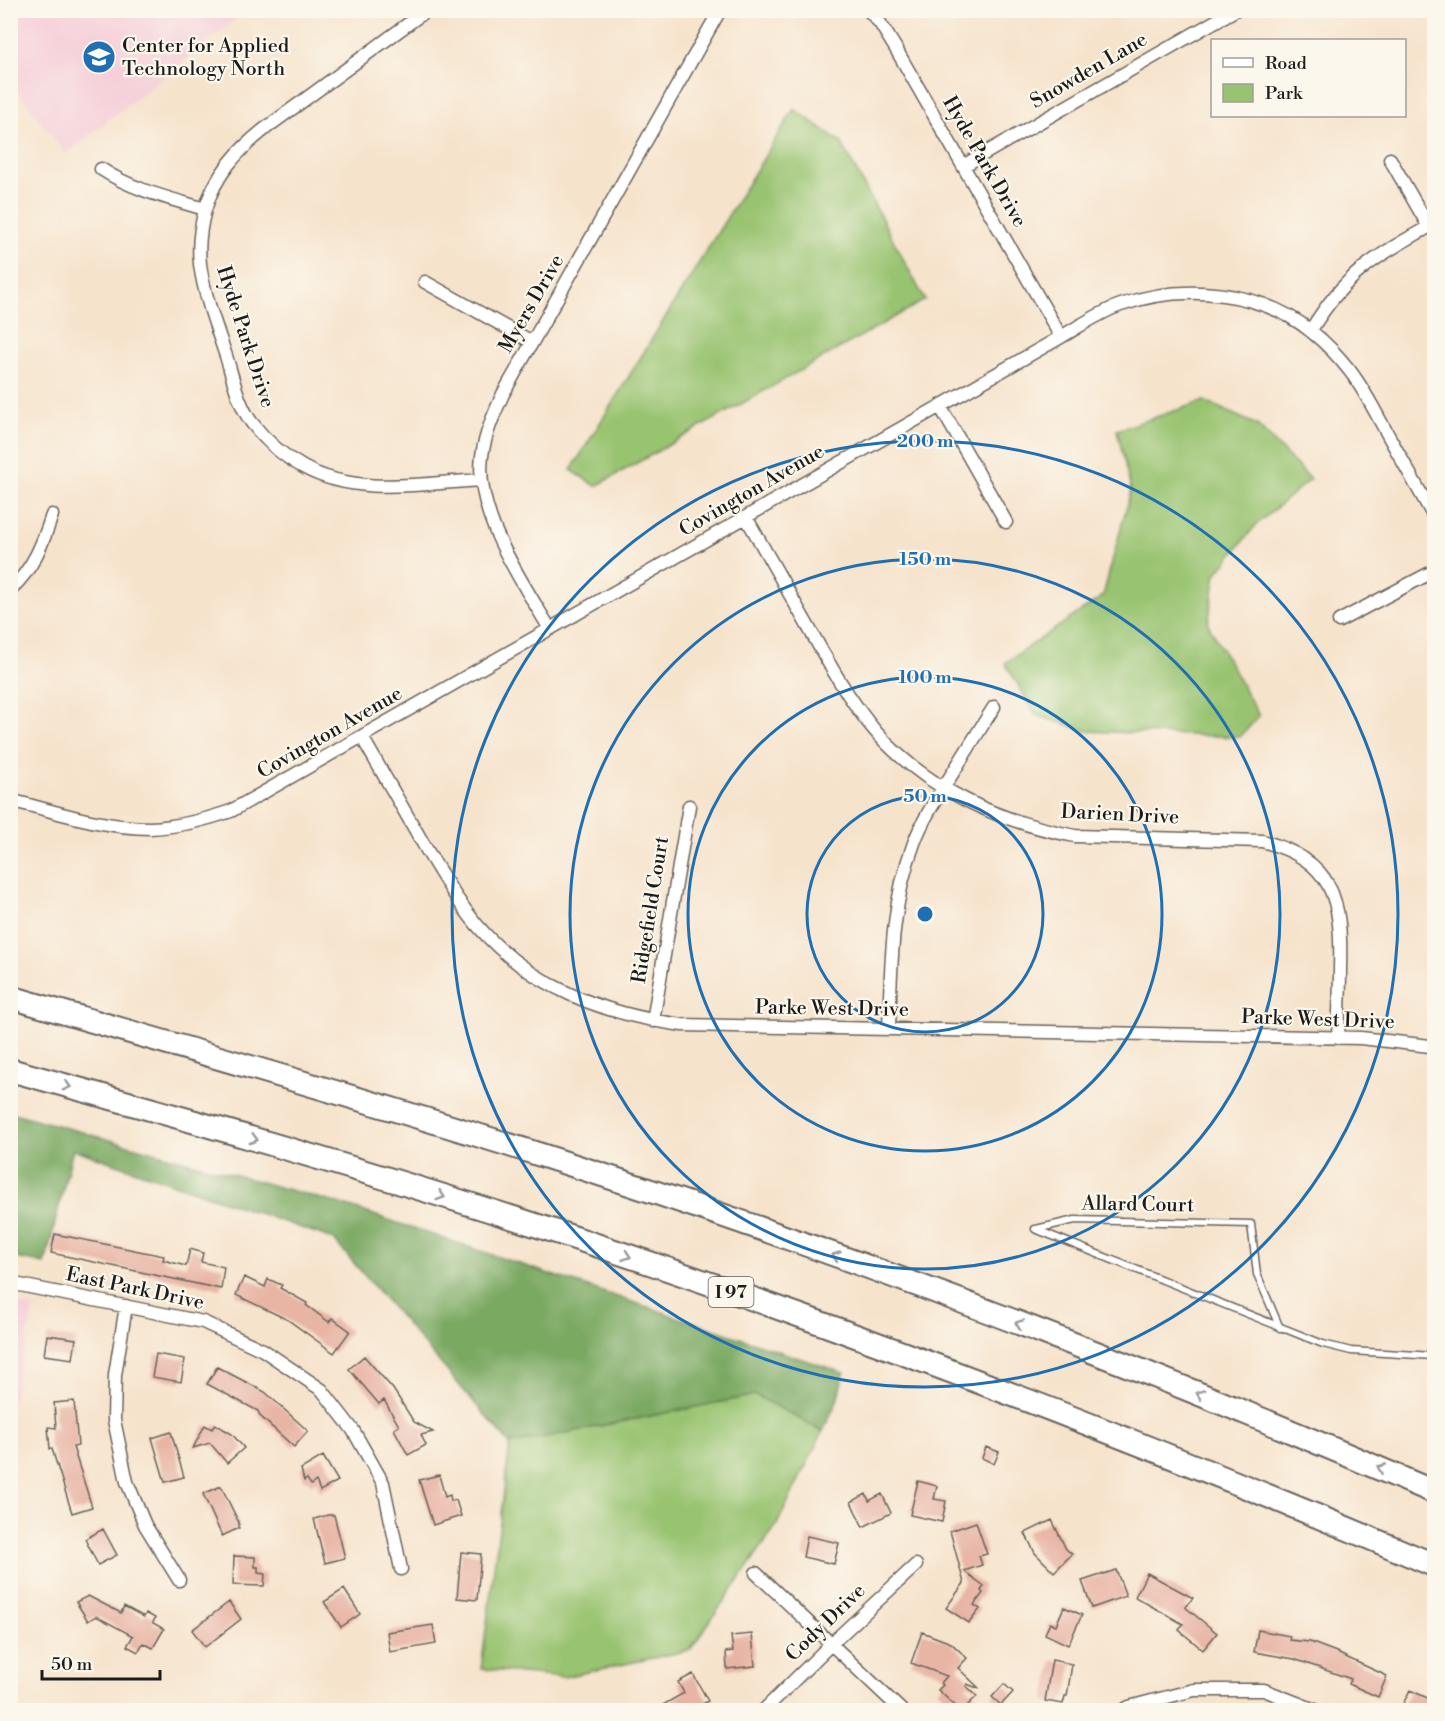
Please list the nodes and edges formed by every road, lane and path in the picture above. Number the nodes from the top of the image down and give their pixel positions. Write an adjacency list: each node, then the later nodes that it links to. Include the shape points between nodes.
1 (427, 10): 8 (street, Hyde Park Drive, via 249,142 229,162)
2 (720, 10): 13 (street, Myers Drive)
3 (868, 10): 6 (street, Hyde Park Drive, via 896,49)
4 (1235, 10): 6 (street, Snowden Lane)
5 (1390, 159): 9 (street)
6 (963, 166): 12 (street, Hyde Park Drive)
7 (101, 169): 8 (street, via 122,183)
8 (205, 209): 15 (street, Hyde Park Drive, via 200,264 206,294 240,401 275,449 304,468 350,483 378,486)
9 (1432, 225): 11 (street, via 1362,268 1340,288)
10 (425, 282): 13 (street)
11 (1311, 330): 12 (street, Covington Avenue, via 1276,311 1230,296 1174,293 1119,306); 18 (street, Covington Avenue, via 1351,372)
12 (1061, 337): 14 (street, Covington Avenue)
13 (532, 342): 15 (street, Myers Drive, via 489,425)
14 (940, 406): 17 (street, Covington Avenue); 19 (street)
15 (481, 480): 23 (street, Myers Drive, via 485,504 513,566)
16 (52, 515): 21 (street, via 30,567)
17 (746, 517): 23 (street, Covington Avenue); 26 (street, Darien Drive, via 855,705 900,756)
18 (1434, 517)
19 (1006, 522)
20 (1434, 571): 22 (street)
21 (10, 590)
22 (1339, 621)
23 (550, 629): 25 (street, Covington Avenue)
24 (994, 707): 26 (street)
25 (362, 737): 27 (street, Covington Avenue, via 231,811 180,825 116,825); 30 (street, Parke West Drive, via 454,896 501,949 526,969 577,997 620,1014)
26 (944, 788): 31 (street, via 915,841 898,901 891,946); 32 (street, Darien Drive, via 1009,819 1065,834 1262,841 1286,847 1306,859 1330,887 1338,909)
27 (10, 800)
28 (688, 806): 30 (street, Ridgefield Court)
29 (17, 1000): 39 (highway, one-way to 29, via 1120,1363 729,1218 316,1086)
30 (652, 1021): 31 (street, Parke West Drive)
31 (889, 1029): 32 (street, Parke West Drive)
32 (1338, 1038): 33 (street, Parke West Drive, via 1384,1040)
33 (1434, 1049)
34 (10, 1070): 41 (highway, I 97, one-way to 41, via 335,1163 703,1281 1096,1426)
35 (10, 1283): 36 (street, East Park Drive)
36 (126, 1306): 42 (street, East Park Drive, via 203,1322 264,1350 322,1390 353,1430 383,1482); 44 (street, via 115,1375 114,1420 127,1482 145,1525)
37 (1281, 1329): 37 (lane, Allard Court, via 1257,1274 1251,1224 1075,1220 1035,1229); 38 (lane, Allard Court, via 1351,1351)
38 (1434, 1356)
39 (1434, 1492)
40 (916, 1565): 45 (street, Cody Drive)
41 (1434, 1565)
42 (401, 1569)
43 (756, 1573): 45 (street)
44 (179, 1580)
45 (832, 1644): 46 (street, Cody Drive); 47 (street)
46 (764, 1710)
47 (901, 1710)
48 (1124, 1710): 49 (street, via 1194,1690 1264,1690)
49 (1315, 1710)

